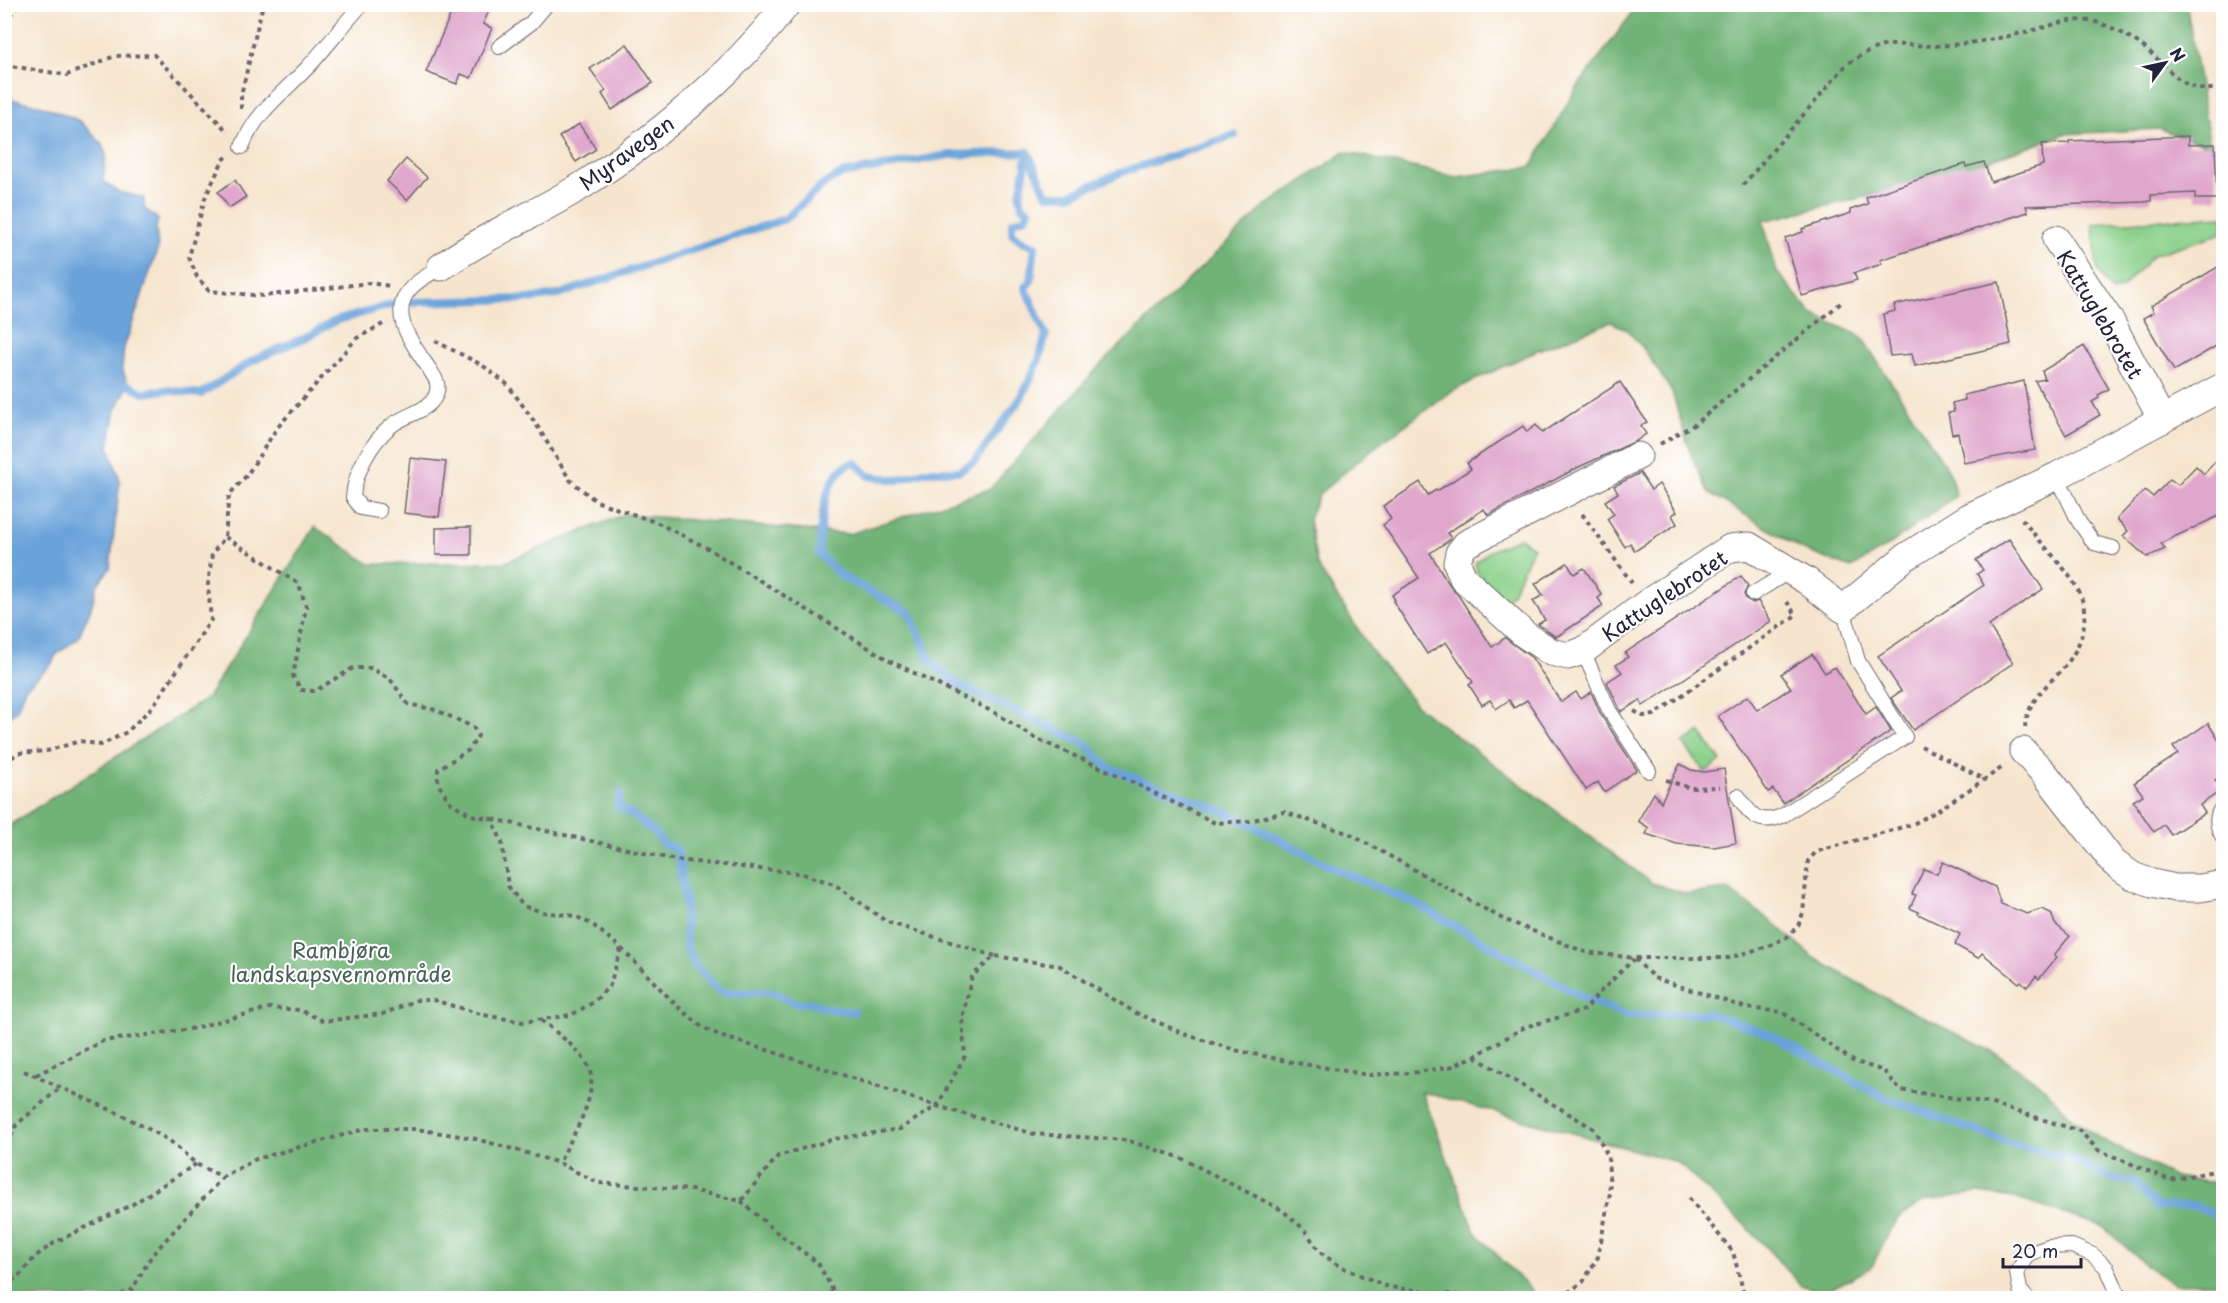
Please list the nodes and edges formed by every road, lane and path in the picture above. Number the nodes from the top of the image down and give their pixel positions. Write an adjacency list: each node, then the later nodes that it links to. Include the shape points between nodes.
1 (19, 4): 6 (path)
2 (263, 4): 10 (path, via 241,95)
3 (362, 4): 10 (lane, via 306,70 256,119)
4 (547, 4): 7 (lane, via 531,23)
5 (787, 4): 13 (street, Myravegen, via 739,62 626,155 584,184 470,246)
6 (4, 24)
7 (499, 47)
8 (4, 65): 10 (path, via 67,75 115,56 154,55)
9 (2223, 87): 11 (path, via 2201,89 2181,81 2119,32 2084,20 2067,20 1977,42 1889,45 1870,50 1847,64)
10 (242, 147): 14 (path, via 223,160 205,198 189,257 197,277 209,291 262,296 369,283)
11 (1743, 185)
12 (2056, 239): 18 (street, Kattuglebrotet, via 2111,322)
13 (441, 267): 14 (lane)
14 (409, 289): 16 (lane, via 402,302)
15 (1842, 302): 19 (path, via 1695,424)
16 (402, 323): 23 (lane, via 438,383 437,392 427,405 392,425 369,450 353,498 361,508); 24 (path, via 357,338 277,428 229,495); 45 (path, via 482,365 508,385 570,480 596,501 658,523 708,548 890,661 997,714 1035,738 1215,823 1250,821 1284,812 1350,834 1503,919 1585,952)
17 (2223, 386): 18 (street)
18 (2162, 420): 20 (street)
19 (1638, 456): 21 (street, Kattuglebrotet)
20 (2058, 476): 22 (street); 25 (lane, via 2079,522 2094,543)
21 (1567, 494): 28 (path); 30 (street, Kattuglebrotet, via 1466,544 1457,563 1463,578 1524,634 1551,652 1568,656)
22 (2009, 498): 29 (street, via 1932,538); 33 (path, via 2033,535 2079,591 2085,611 2083,635 2073,654 2031,707)
23 (379, 511)
24 (225, 537): 34 (path, via 212,554 208,585 211,620 153,706 127,732 101,745 80,741 46,751 18,753); 40 (path, via 299,584 306,607 292,676 301,690 315,691 353,669 371,668 390,679 408,704 435,710 473,727 478,736 469,750 438,769 438,784 450,801 471,815)
25 (2113, 548)
26 (1786, 583): 27 (lane); 28 (street, Kattuglebrotet, via 1749,546 1730,548); 29 (street, Kattuglebrotet, via 1807,580); 31 (path, via 1796,615 1654,715 1643,716 1615,699)
27 (1753, 594)
28 (1647, 603): 30 (street, Kattuglebrotet)
29 (1843, 609): 32 (lane, via 1858,661)
30 (1583, 651): 31 (lane)
31 (1605, 702): 35 (lane)
32 (1905, 737): 37 (path); 38 (lane, via 1773,820 1755,817)
33 (2023, 751): 37 (path); 42 (street, via 2114,863 2133,876 2175,888)
34 (4, 764)
35 (1649, 771)
36 (1664, 780): 38 (path, via 1690,788 1728,786)
37 (1986, 780): 45 (path, via 1913,824 1816,852 1808,861 1798,926 1787,937 1729,958)
38 (1738, 796)
39 (2223, 805): 41 (lane, via 2217,829)
40 (492, 819): 43 (path, via 502,842 508,886 524,906 576,916); 44 (path, via 676,860 799,873 834,884 887,922)
41 (2223, 839)
42 (2223, 884)
43 (621, 948): 46 (path, via 610,985 594,1002 570,1015); 51 (path, via 702,1027)
44 (995, 956): 47 (path, via 1060,966 1134,1012 1187,1035 1291,1062 1369,1075 1411,1073 1450,1066); 51 (path, via 972,976 962,1019 965,1056)
45 (1634, 958): 47 (path, via 1585,1010 1525,1027); 55 (path, via 1654,978 1747,1008 1782,1012 1853,1061 1884,1071 1900,1090 1989,1103 2080,1131 2098,1150 2170,1180)
46 (540, 1020): 49 (path, via 523,1022 484,1015 433,1000 417,1000 383,1014 323,1022 300,1010 270,1008 190,1029 103,1041); 53 (path, via 587,1064 592,1084 588,1102)
47 (1475, 1056): 65 (path, via 1594,1129 1608,1156 1610,1193 1598,1257 1583,1282 1563,1296)
48 (24, 1071): 49 (path)
49 (35, 1076): 50 (path)
50 (61, 1087): 52 (path, via 16,1125); 54 (path, via 169,1140)
51 (937, 1106): 58 (path, via 900,1130 834,1139 778,1156); 64 (path, via 1034,1134 1126,1140 1179,1157 1282,1210 1304,1229 1320,1252 1339,1266 1388,1287)
52 (4, 1153)
53 (559, 1163): 56 (path, via 472,1138 416,1129 365,1129 256,1159); 58 (path, via 598,1183 691,1190)
54 (196, 1164): 56 (path); 59 (path, via 133,1204 54,1242)
55 (2223, 1170)
56 (223, 1177): 61 (path, via 152,1255 132,1290)
57 (1689, 1198): 66 (path, via 1733,1252)
58 (741, 1201): 60 (path, via 818,1263)
59 (4, 1286)
60 (833, 1292): 62 (path); 63 (path)
61 (113, 1299)
62 (822, 1299)
63 (837, 1299)
64 (1483, 1299)
65 (1527, 1299)
66 (1745, 1299)
67 (2027, 1299): 68 (lane, via 2020,1290 2017,1272 2028,1254 2048,1247 2072,1246 2093,1255 2107,1268)
68 (2120, 1299)

